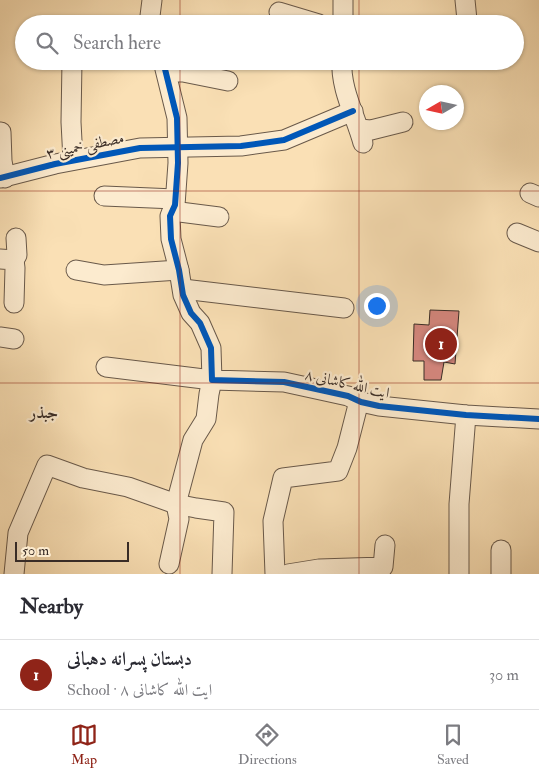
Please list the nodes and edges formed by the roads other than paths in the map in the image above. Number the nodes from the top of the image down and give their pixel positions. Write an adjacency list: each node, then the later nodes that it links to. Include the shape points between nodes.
1 (152, 0): 5 (street)
2 (343, 0): 7 (street)
3 (464, 0): 8 (street)
4 (279, 12): 6 (street)
5 (150, 15)
6 (286, 15)
7 (343, 15)
8 (466, 15)
9 (72, 70): 18 (street)
10 (166, 70): 17 (street, via 177,118)
11 (204, 70): 13 (street)
12 (342, 70): 15 (street)
13 (228, 80)
14 (403, 122): 15 (street, مصطفی خمینی ۳, via 371,130)
15 (358, 128): 17 (street, مصطفی خمینی ۳, via 241,146)
16 (1, 132): 19 (street)
17 (177, 146): 18 (street, مصطفی خمینی ۳, via 140,148); 21 (street)
18 (73, 160): 19 (street, مصطفی خمینی ۳)
19 (3, 178)
20 (104, 196): 21 (street)
21 (174, 205): 22 (street); 28 (street, via 170,216 171,239)
22 (219, 217)
23 (517, 233): 25 (street)
24 (16, 238): 26 (street, via 17,255)
25 (539, 242)
26 (7, 260): 30 (street, via 15,268)
27 (76, 270): 28 (street, via 104,275)
28 (180, 270): 29 (street)
29 (182, 289): 31 (street); 33 (street, via 191,313 200,323 211,348)
30 (14, 303)
31 (344, 308)
32 (106, 367): 33 (street, ایت الله کاشانی ۸)
33 (212, 380): 34 (street, ایت الله کاشانی ۸, via 284,382); 37 (street, via 206,419 193,440)
34 (359, 401): 35 (street, ایت الله کاشانی ۸); 43 (street, via 338,471 283,478 273,521)
35 (466, 415): 36 (street, ایت الله کاشانی ۸); 45 (street, via 459,504)
36 (539, 419)
37 (176, 504): 40 (street, via 179,520); 41 (street, via 47,465 18,533); 42 (street, via 224,512)
38 (385, 545): 44 (street, via 382,567 319,569)
39 (501, 550): 46 (street)
40 (169, 564)
41 (14, 574)
42 (222, 574)
43 (275, 574)
44 (288, 574)
45 (459, 574)
46 (500, 574)

